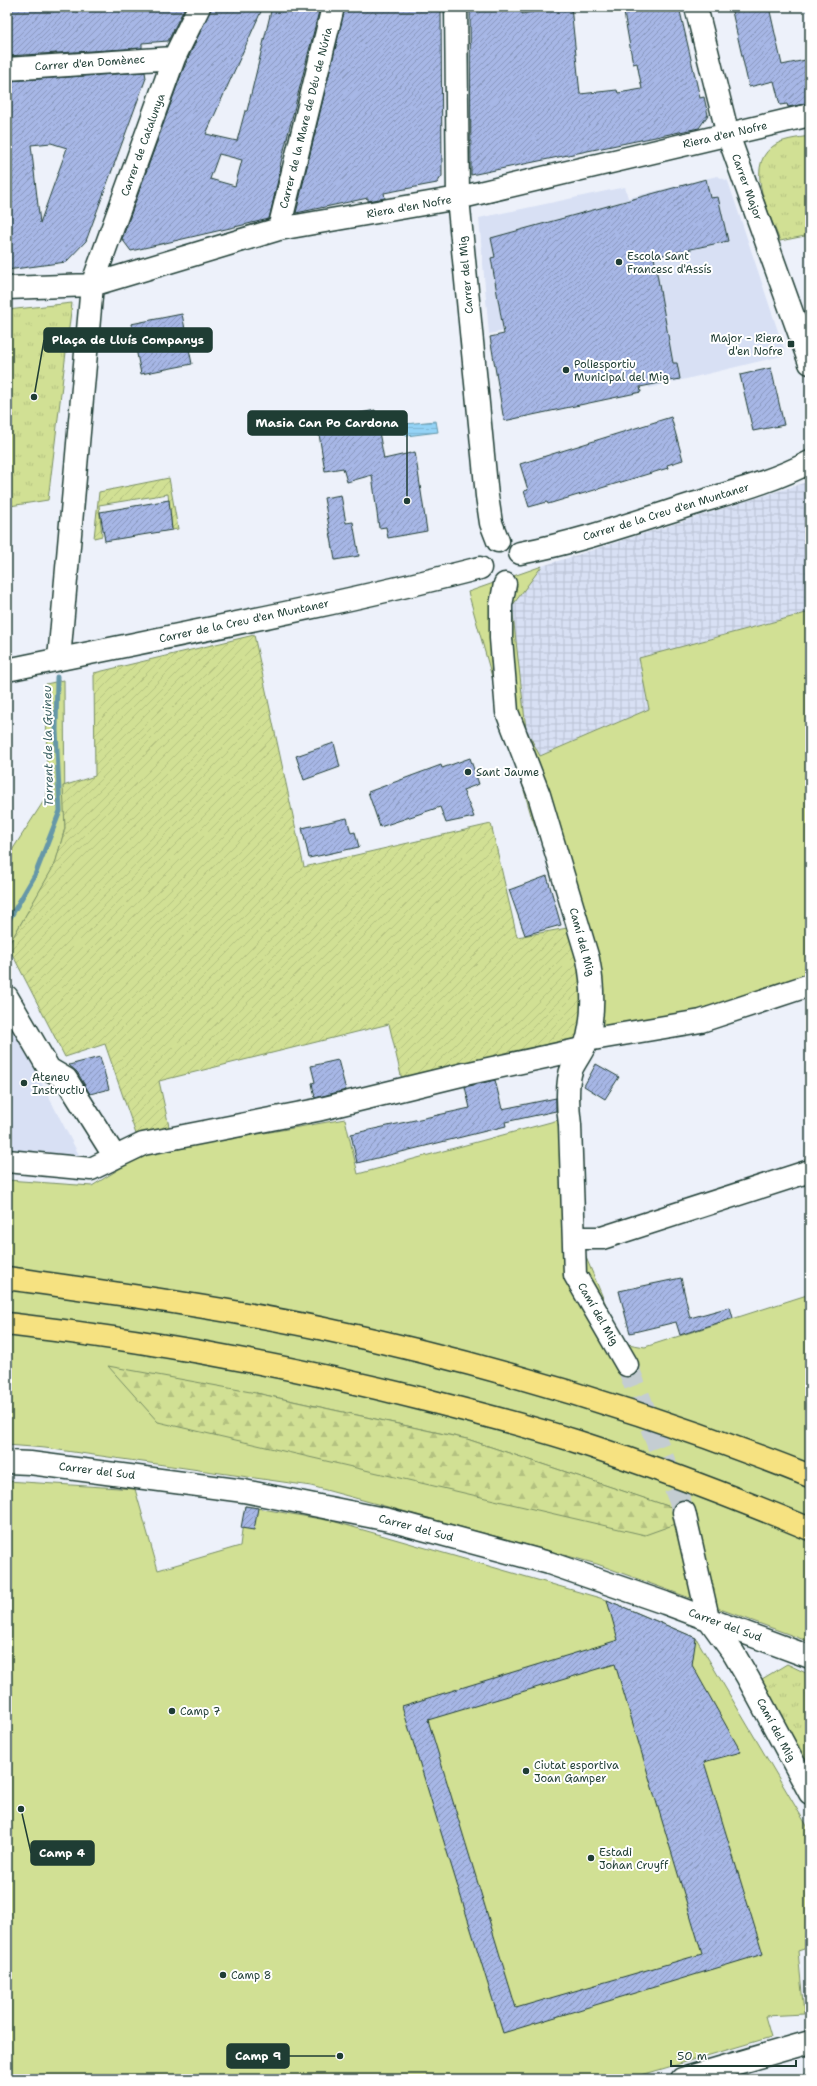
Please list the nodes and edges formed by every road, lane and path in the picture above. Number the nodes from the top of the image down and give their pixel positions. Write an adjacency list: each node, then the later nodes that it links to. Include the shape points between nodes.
1 (199, 7): 5 (street, Carrer de Catalunya)
2 (333, 7): 10 (street, Carrer de la Mare de Déu de Núria)
3 (456, 7): 9 (street, Carrer del Mig)
4 (696, 7): 8 (street, Carrer Major)
5 (174, 58): 6 (street, Carrer d'en Domènec); 11 (street, Carrer de Catalunya)
6 (7, 69)
7 (810, 115): 8 (street, Riera d'en Nofre)
8 (728, 135): 9 (street, Riera d'en Nofre); 13 (street, Carrer Major)
9 (458, 198): 10 (street, Riera d'en Nofre); 15 (street, Carrer del Mig, via 487,496 491,523)
10 (279, 230): 11 (street, Riera d'en Nofre)
11 (92, 285): 12 (street, Riera d'en Nofre); 19 (street, Carrer de Catalunya)
12 (7, 288)
13 (810, 363)
14 (810, 462): 16 (street, Carrer de la Creu d'en Muntaner, via 748,487 556,546)
15 (498, 541): 16 (street, via 515,546); 17 (street, via 488,544 482,552)
16 (520, 553): 18 (street, via 520,572 511,582)
17 (480, 568): 18 (street, via 487,579); 19 (street, Carrer de la Creu d'en Muntaner)
18 (505, 584): 23 (street, Camí del Mig, via 501,605 501,638 507,712 539,795 588,959 592,980 590,1025)
19 (59, 660): 20 (street, Carrer de la Creu d'en Muntaner)
20 (7, 670)
21 (810, 985): 23 (street, via 701,1021)
22 (7, 997): 24 (street, via 49,1069 66,1079)
23 (585, 1044): 24 (street, via 317,1110 143,1144); 27 (street, Camí del Mig, via 572,1069 567,1108)
24 (115, 1157): 25 (street, via 91,1169)
25 (7, 1161)
26 (810, 1171): 27 (street, via 602,1238)
27 (574, 1238): 30 (street, Camí del Mig, via 575,1275)
28 (7, 1278): 32 (highway, via 144,1297 324,1329 466,1363 611,1404 725,1442)
29 (7, 1324): 34 (highway, via 144,1343 257,1363 466,1410 639,1463)
30 (627, 1365)
31 (7, 1462): 35 (street, Carrer del Sud, via 244,1491 388,1520 549,1563)
32 (810, 1476)
33 (684, 1512): 35 (street, Camí del Mig)
34 (810, 1529)
35 (708, 1618): 36 (street, Carrer del Sud); 38 (street, Camí del Mig)
36 (759, 1637): 37 (street, Carrer del Sud); 38 (street, via 745,1654)
37 (810, 1657)
38 (742, 1667): 39 (street, Camí del Mig)
39 (810, 1792)
40 (810, 2042): 41 (street)
41 (682, 2079)

